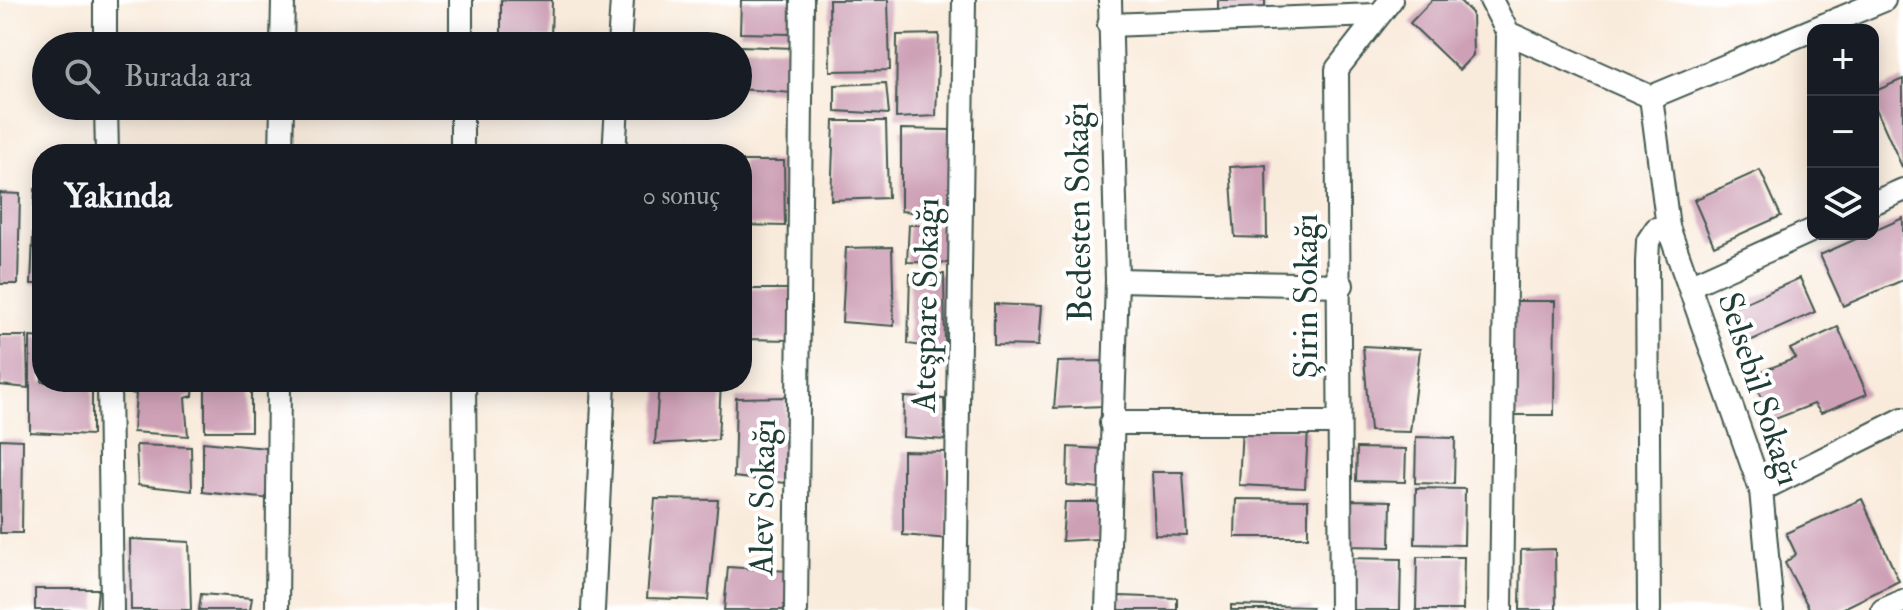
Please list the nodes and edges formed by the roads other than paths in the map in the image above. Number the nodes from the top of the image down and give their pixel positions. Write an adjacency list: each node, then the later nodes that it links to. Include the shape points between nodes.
1 (105, 0): 12 (street)
2 (283, 0): 13 (street)
3 (461, 0): 14 (street)
4 (622, 0): 15 (street)
5 (802, 0): 46 (street, Alev Sokağı)
6 (964, 0): 47 (street, Ateşpare Sokağı)
7 (1110, 0): 11 (street, Bedesten Sokağı)
8 (1491, 0): 16 (street)
9 (1884, 0): 17 (street)
10 (1383, 8): 11 (street); 31 (street, Şirin Sokağı, via 1337,69)
11 (1109, 25): 30 (street, Bedesten Sokağı)
12 (105, 32)
13 (282, 32)
14 (461, 32)
15 (620, 32)
16 (1508, 33): 17 (street); 50 (street)
17 (1651, 97): 28 (street, Selsebil Sokağı)
18 (106, 120): 22 (street)
19 (282, 120): 23 (street)
20 (462, 120): 24 (street)
21 (616, 120): 25 (street)
22 (107, 144)
23 (281, 144)
24 (462, 144)
25 (615, 144)
26 (1903, 190): 27 (street)
27 (1879, 200)
28 (1668, 227): 32 (street, Selsebil Sokağı); 51 (street, via 1656,229 1648,241)
29 (1807, 233): 32 (street)
30 (1117, 280): 31 (street); 38 (street, Bedesten Sokağı)
31 (1342, 285): 39 (street, Şirin Sokağı)
32 (1689, 286): 40 (street, Selsebil Sokağı)
33 (109, 392): 42 (street)
34 (279, 392): 43 (street)
35 (464, 392): 44 (street)
36 (604, 392): 45 (street)
37 (1903, 419): 40 (street)
38 (1111, 423): 39 (street); 48 (street, Bedesten Sokağı)
39 (1339, 423): 49 (street, Şirin Sokağı)
40 (1761, 490): 52 (street, Selsebil Sokağı)
41 (1903, 601): 53 (street)
42 (112, 610)
43 (277, 610)
44 (466, 610)
45 (593, 610)
46 (796, 610)
47 (955, 610)
48 (1107, 610)
49 (1341, 610)
50 (1501, 610)
51 (1649, 610)
52 (1772, 610)
53 (1883, 610)

